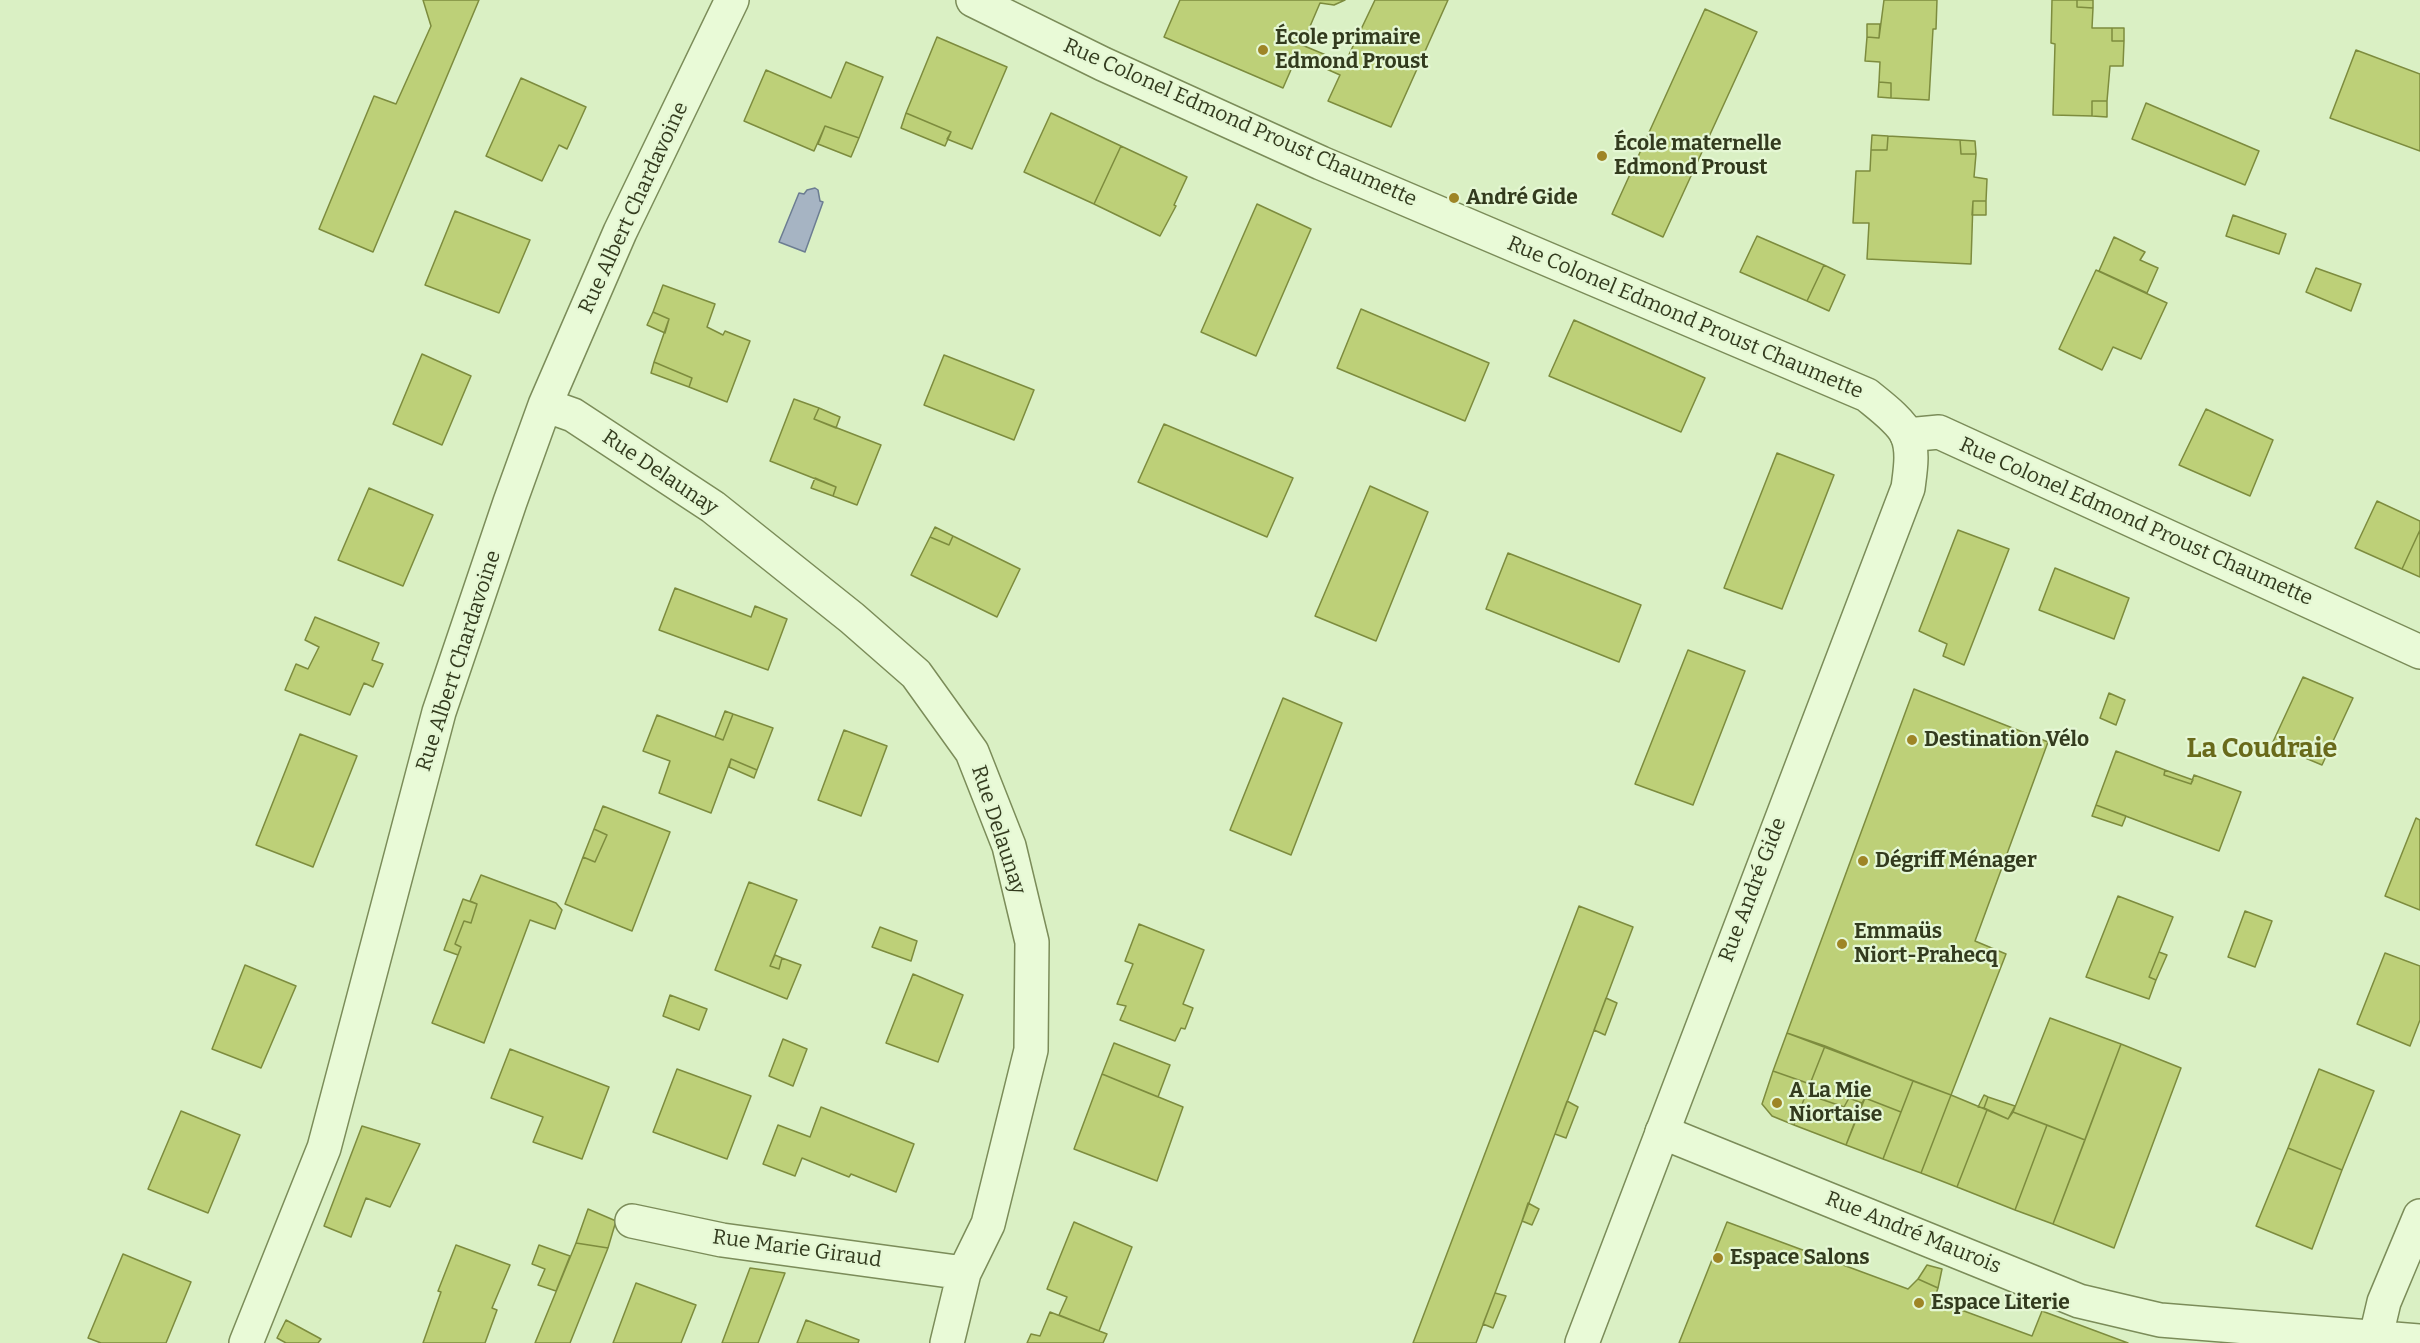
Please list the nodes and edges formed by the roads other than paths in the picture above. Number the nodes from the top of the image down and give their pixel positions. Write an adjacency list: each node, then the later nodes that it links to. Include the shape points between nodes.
1 (732, 0): 3 (street, Rue Albert Chardavoine, via 620,232)
2 (973, 0): 4 (street, Rue Colonel Edmond Proust Chaumette, via 1322,163 1867,395)
3 (545, 405): 9 (street, Rue Delaunay, via 573,415 713,507 852,618 916,674 972,752 1009,846 1032,942 1031,1050 988,1224); 12 (street, Rue Albert Chardavoine, via 439,712 324,1148)
4 (1907, 435): 5 (street, Rue Colonel Edmond Proust Chaumette, via 1939,432); 6 (street, Rue André Gide, via 1911,464 1908,488)
5 (2420, 652)
6 (1662, 1132): 10 (street, Rue André Maurois, via 2079,1301 2160,1320); 14 (street, Rue André Gide)
7 (2420, 1215): 10 (street, via 2384,1302)
8 (632, 1221): 9 (street, Rue Marie Giraud, via 722,1240)
9 (964, 1273): 13 (street, Rue Delaunay)
10 (2376, 1336): 11 (street, Rue André Maurois)
11 (2420, 1341)
12 (246, 1343)
13 (947, 1343)
14 (1582, 1343)

